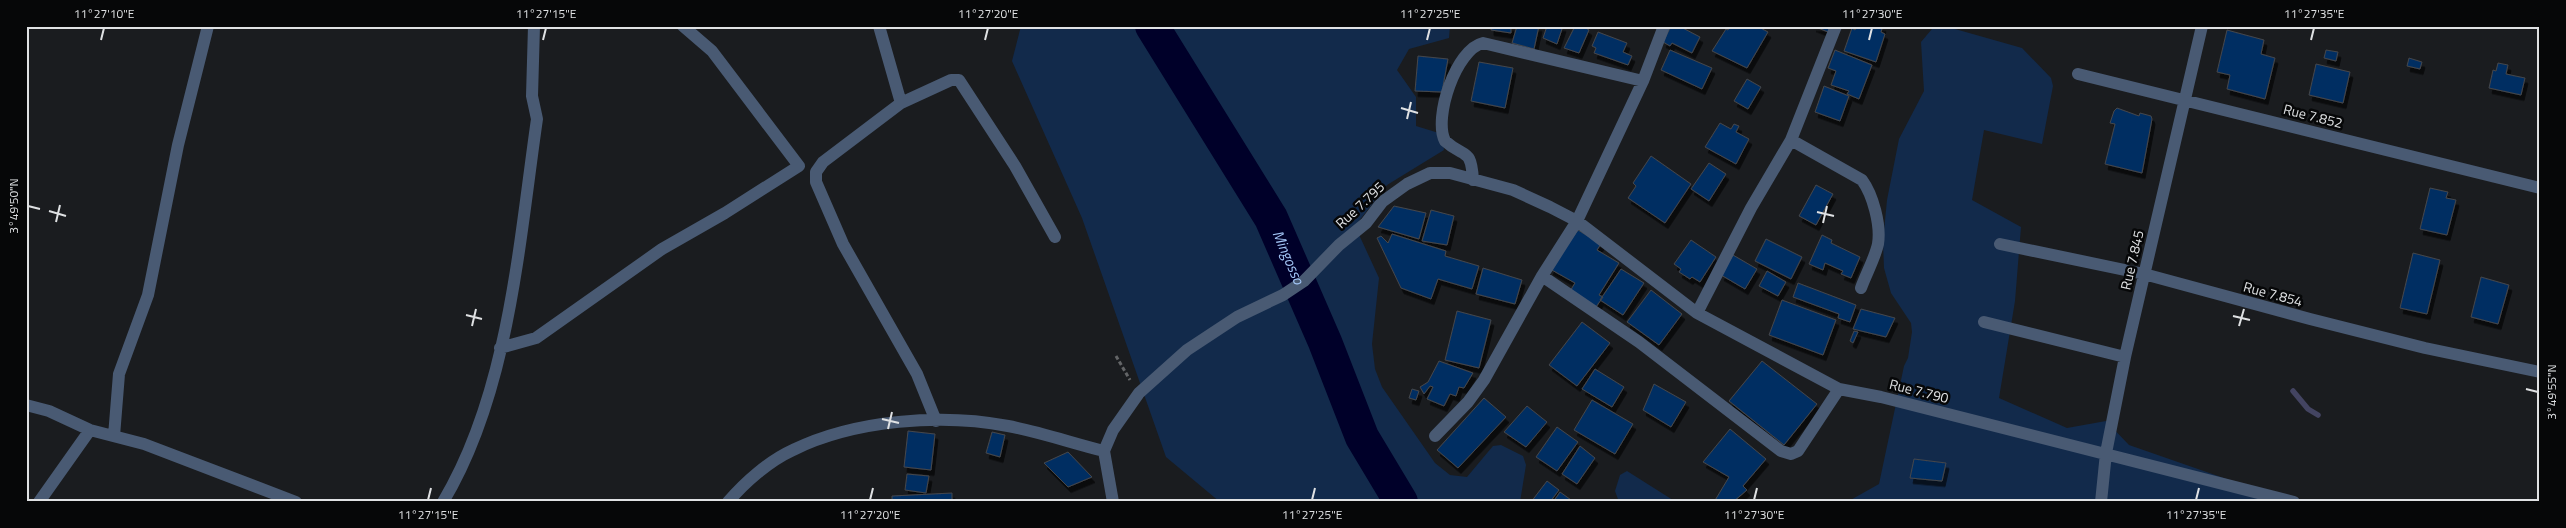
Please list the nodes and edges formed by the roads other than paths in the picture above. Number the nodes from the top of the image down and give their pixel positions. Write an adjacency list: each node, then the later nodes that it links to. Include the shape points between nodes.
1 (208, 26): 30 (street, via 178,145 148,295 119,374)
2 (534, 26): 23 (street, via 532,96 537,119 506,327)
3 (683, 26): 23 (street, via 712,51 799,166 662,250 536,338)
4 (879, 26): 11 (street)
5 (1664, 26): 9 (street)
6 (1836, 26): 12 (street)
7 (2202, 26): 10 (street, Rue 7.845)
8 (2078, 74): 10 (street, Rue 7.852)
9 (1643, 81): 13 (street, via 1477,44 1469,49 1453,77 1442,114 1445,141 1472,161); 15 (street)
10 (2185, 100): 14 (street, Rue 7.852); 18 (street, Rue 7.845)
11 (901, 103): 16 (street, via 951,80 959,80); 28 (street, via 823,162 816,172 816,182 843,244 916,374)
12 (1792, 140): 20 (street, via 1862,180 1866,186 1875,211 1878,245); 21 (street, via 1751,208)
13 (1473, 180): 15 (street, Rue 7.795, via 1514,190); 32 (street, Rue 7.795, via 1450,173 1430,173 1382,202 1366,222 1304,281 1283,296 1237,317 1187,350 1138,394 1113,430)
14 (2540, 188)
15 (1577, 221): 19 (street); 21 (street, Rue 7.790)
16 (1055, 237)
17 (2000, 244): 18 (street, Rue 7.854)
18 (2144, 274): 24 (street, Rue 7.845); 25 (street, Rue 7.854, via 2425,348)
19 (1542, 276): 26 (street, via 1639,342 1781,452 1791,454 1798,451); 31 (street, via 1484,380)
20 (1861, 288)
21 (1697, 313): 26 (street, Rue 7.790)
22 (1984, 322): 24 (street)
23 (500, 348): 36 (street, via 476,437)
24 (2125, 357): 33 (street, Rue 7.845)
25 (2540, 372)
26 (1839, 389): 33 (street, Rue 7.790)
27 (26, 405): 29 (street, via 49,411)
28 (936, 421): 32 (street, via 966,420 1009,426); 37 (street, via 902,421 828,436 791,450 742,485)
29 (90, 430): 30 (street); 34 (street)
30 (114, 436): 35 (street)
31 (1435, 436)
32 (1104, 451): 38 (street)
33 (2106, 453): 39 (street, Rue 7.845); 40 (street, Rue 7.790)
34 (39, 502)
35 (296, 502)
36 (443, 502)
37 (728, 502)
38 (1113, 502)
39 (2101, 502)
40 (2294, 502)

